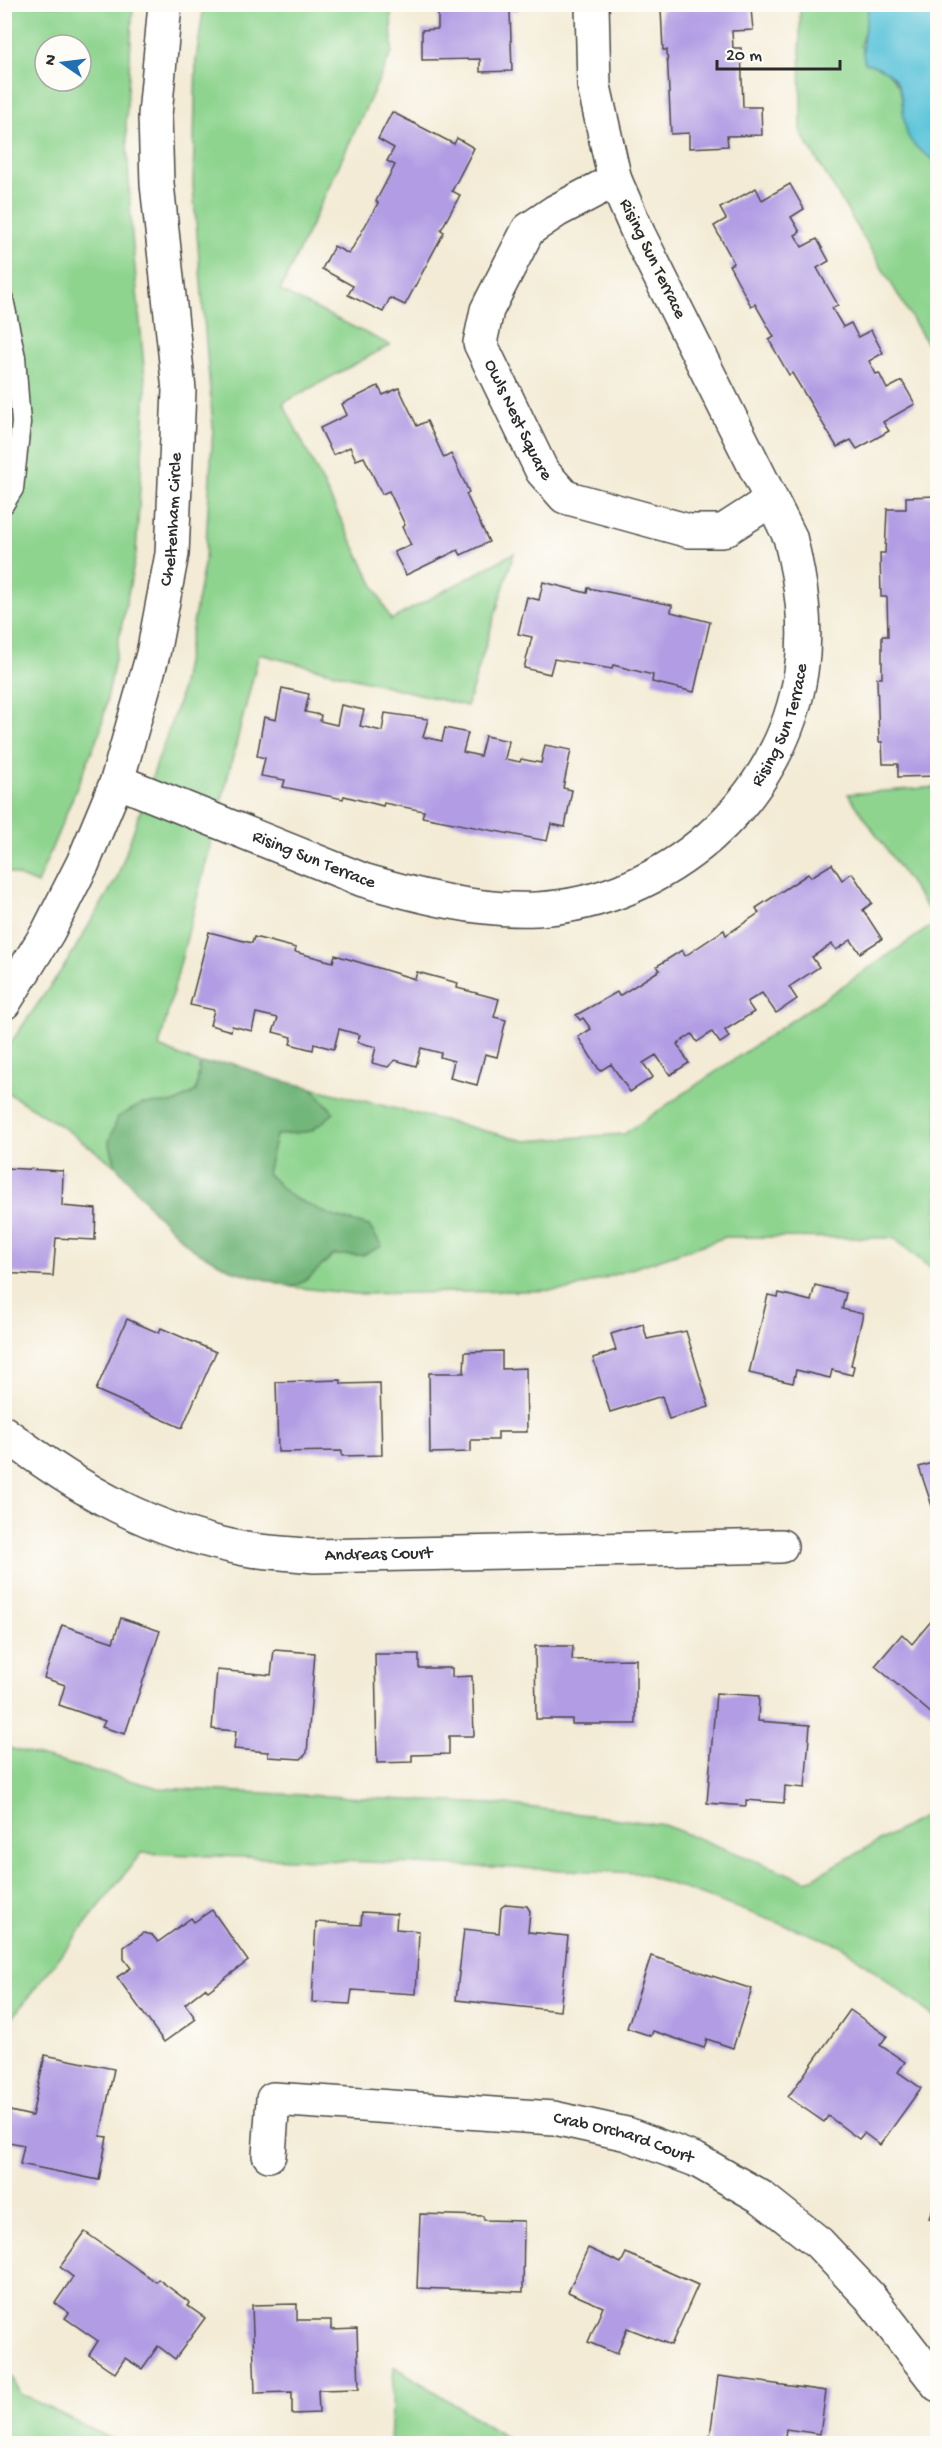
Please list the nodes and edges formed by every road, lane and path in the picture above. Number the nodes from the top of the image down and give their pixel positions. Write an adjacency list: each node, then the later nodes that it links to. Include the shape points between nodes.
1 (165, 4): 7 (street, Cheltenham Circle, via 155,115 157,184 179,390 172,554 153,654)
2 (592, 4): 3 (street, Rising Sun Terrace, via 594,86)
3 (615, 180): 5 (street, Rising Sun Terrace); 5 (street, Owls Nest Square, via 528,230 487,310 480,344 542,471 565,496 689,531 723,531)
4 (4, 299): 6 (lane, via 16,357 21,423 14,489)
5 (771, 500): 7 (street, Rising Sun Terrace, via 790,537 803,604 801,673 792,707 770,764 746,799 698,849 639,885 573,905 504,909 470,905 363,880)
6 (4, 505)
7 (117, 781): 8 (street, Cheltenham Circle, via 83,863 48,932)
8 (4, 1003)
9 (4, 1433): 10 (street, Andreas Court, via 58,1474 117,1507 180,1532 246,1549 313,1556)
10 (781, 1546)
11 (269, 2155): 12 (street, Crab Orchard Court, via 273,2098 554,2118 627,2134 705,2166 760,2197 819,2242 870,2297)
12 (938, 2385)

